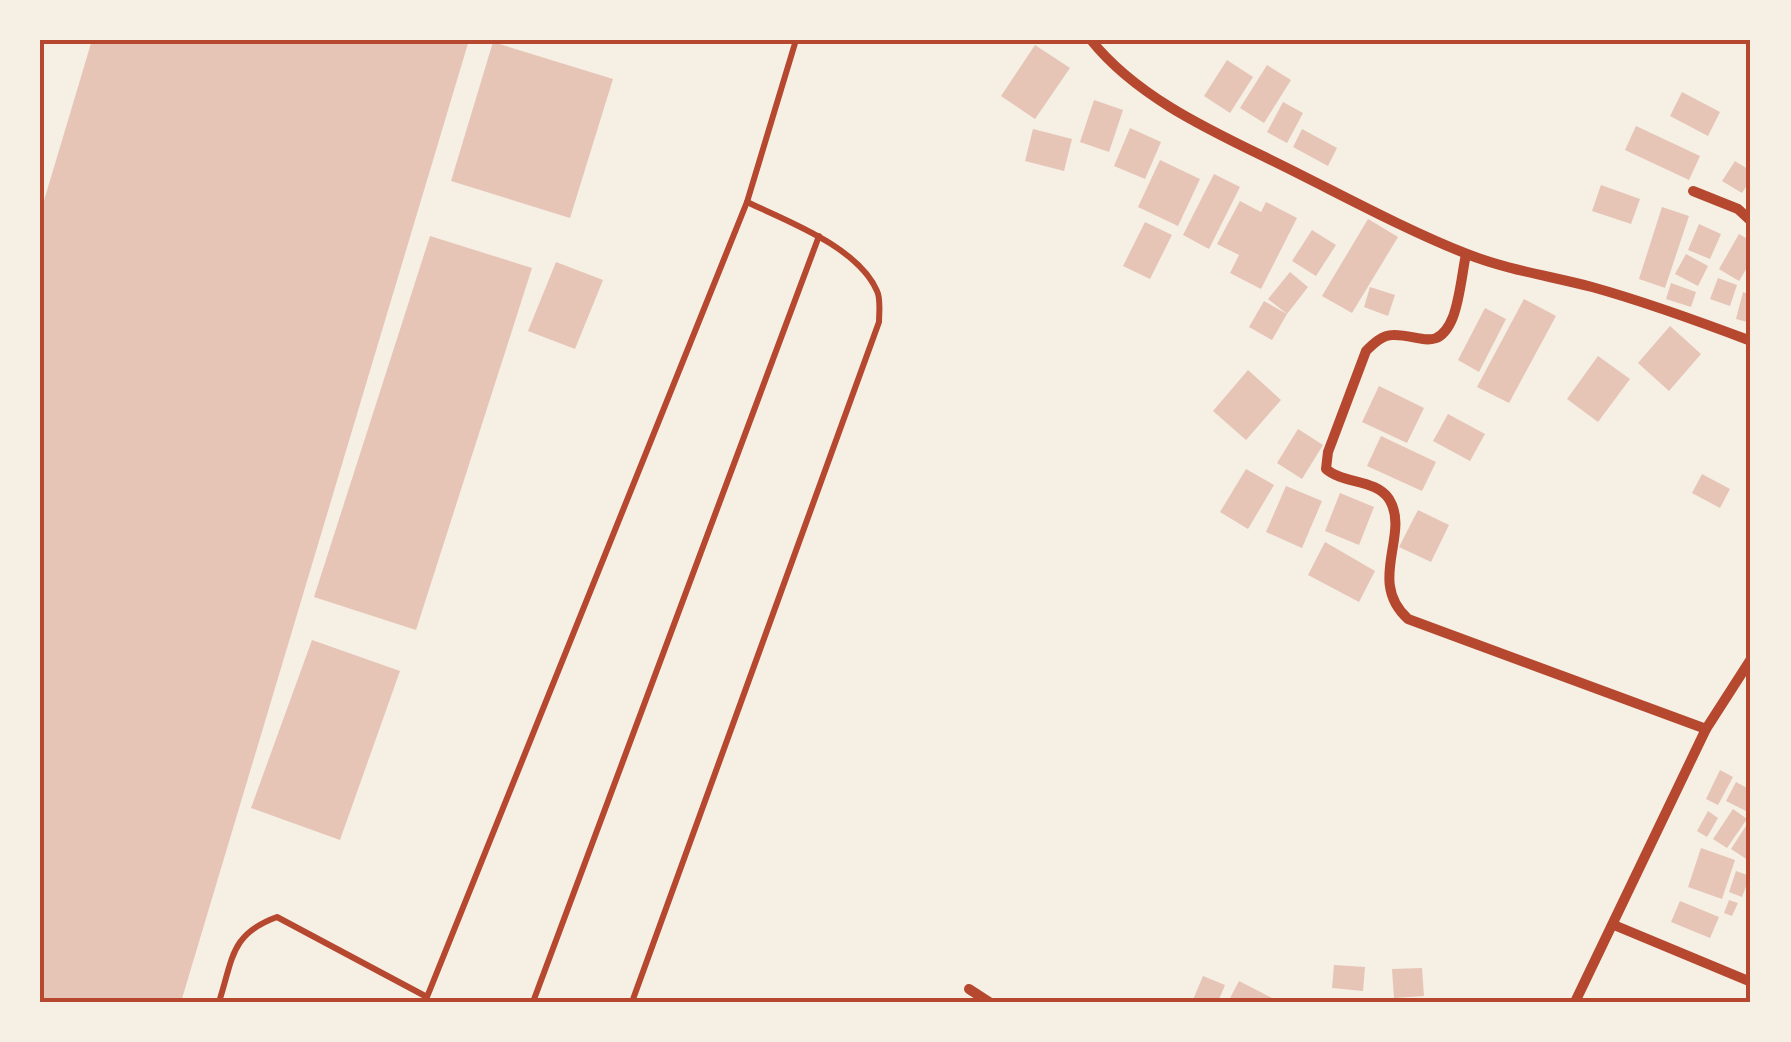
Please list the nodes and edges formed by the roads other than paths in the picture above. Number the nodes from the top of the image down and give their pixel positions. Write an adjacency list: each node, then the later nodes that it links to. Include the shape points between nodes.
1 (796, 40): 4 (lane)
2 (1091, 40): 7 (street, via 1201,126)
3 (1693, 192): 5 (street)
4 (747, 202): 6 (lane); 14 (lane)
5 (1751, 221)
6 (818, 236): 16 (lane); 17 (lane, via 857,264 879,292 878,322)
7 (1466, 254): 8 (street, via 1665,308); 10 (street, via 1453,317 1438,337 1392,335 1366,351 1326,469 1378,489 1391,502 1390,593 1408,619)
8 (1751, 340)
9 (1751, 659): 10 (street)
10 (1706, 729): 11 (street)
11 (1614, 925): 12 (street); 19 (street)
12 (1751, 982)
13 (968, 989): 18 (street)
14 (431, 999): 15 (lane, via 277,917 241,936)
15 (219, 1002)
16 (532, 1002)
17 (632, 1002)
18 (990, 1002)
19 (1575, 1002)

